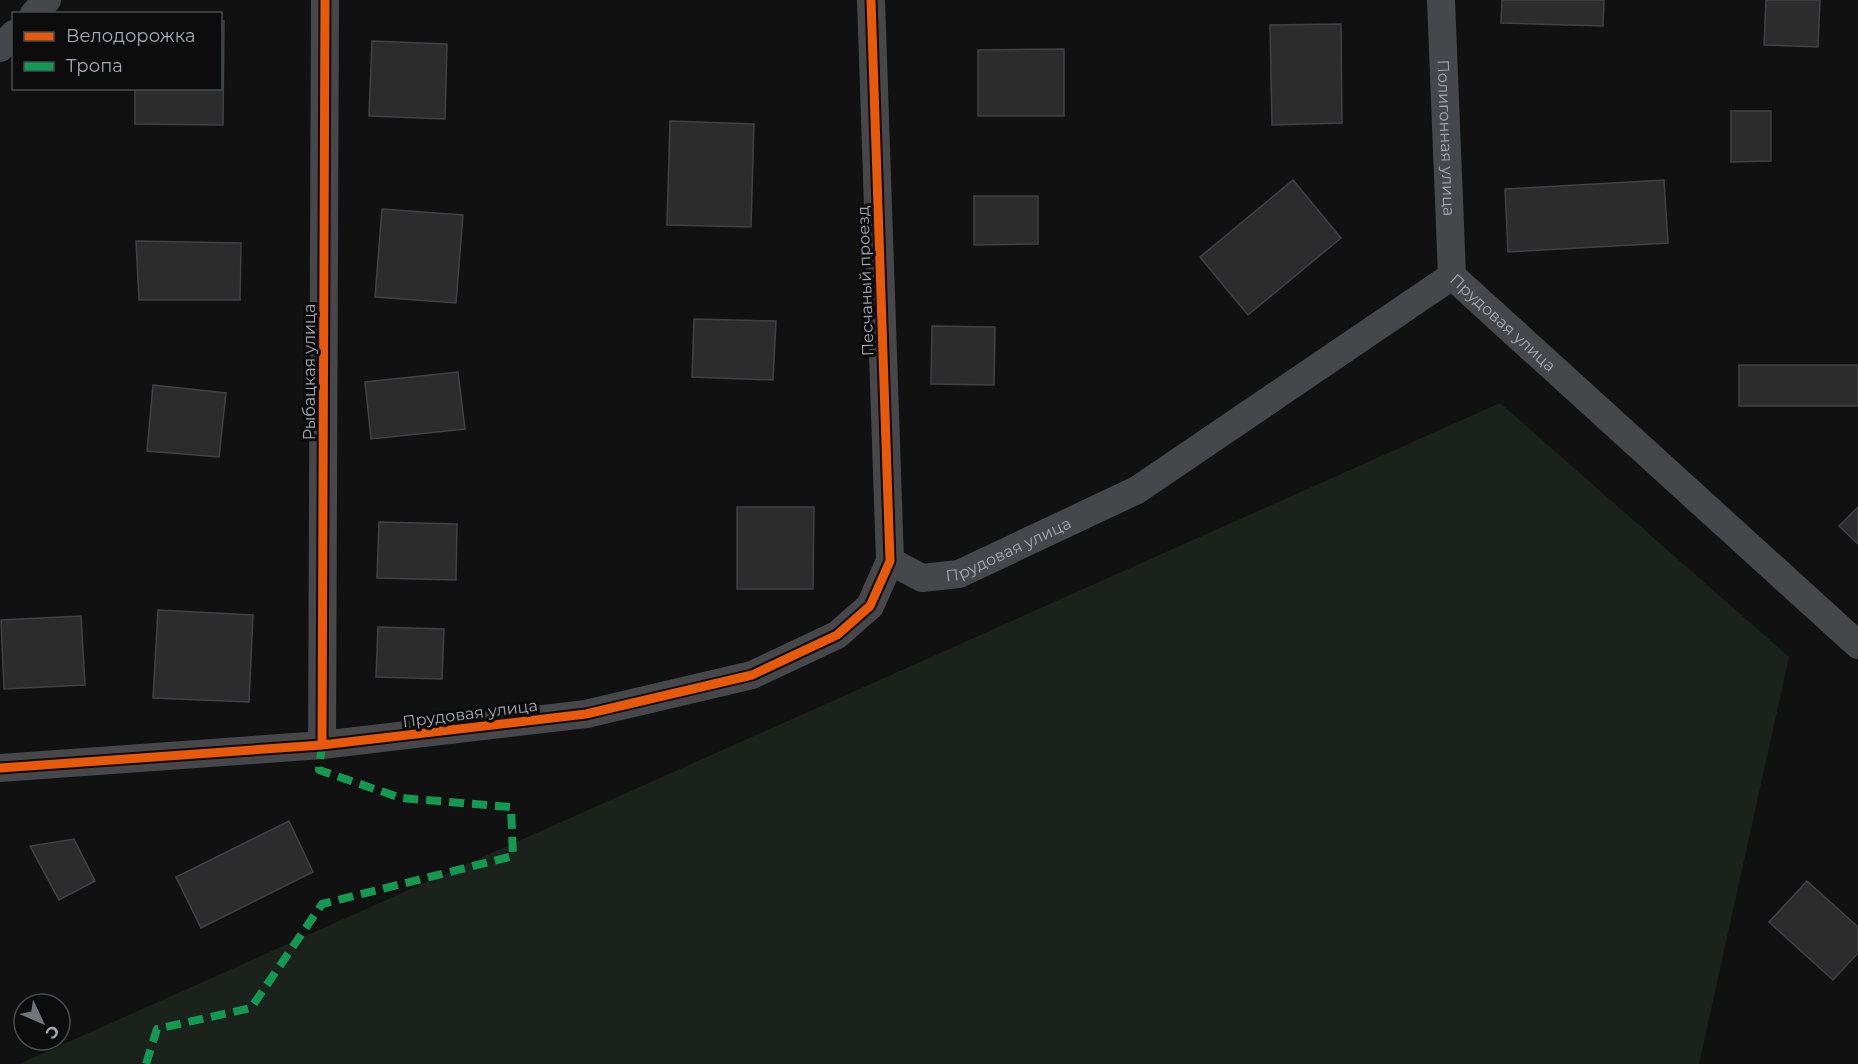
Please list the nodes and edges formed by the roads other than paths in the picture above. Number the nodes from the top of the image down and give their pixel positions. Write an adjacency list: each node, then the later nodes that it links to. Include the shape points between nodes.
1 (47, 0): 5 (street)
2 (325, 0): 11 (street, Рыбацкая улица)
3 (871, 0): 9 (street, Песчаный проезд)
4 (1441, 0): 8 (street, Полигонная улица)
5 (36, 12)
6 (12, 36): 7 (street)
7 (0, 48)
8 (1452, 276): 9 (street, Прудовая улица, via 1137,490 959,573 922,578); 10 (street, Прудовая улица)
9 (890, 561): 11 (street, Прудовая улица, via 870,606 837,635 752,675 586,714)
10 (1858, 645)
11 (322, 745): 12 (street, Прудовая улица)
12 (0, 768)

